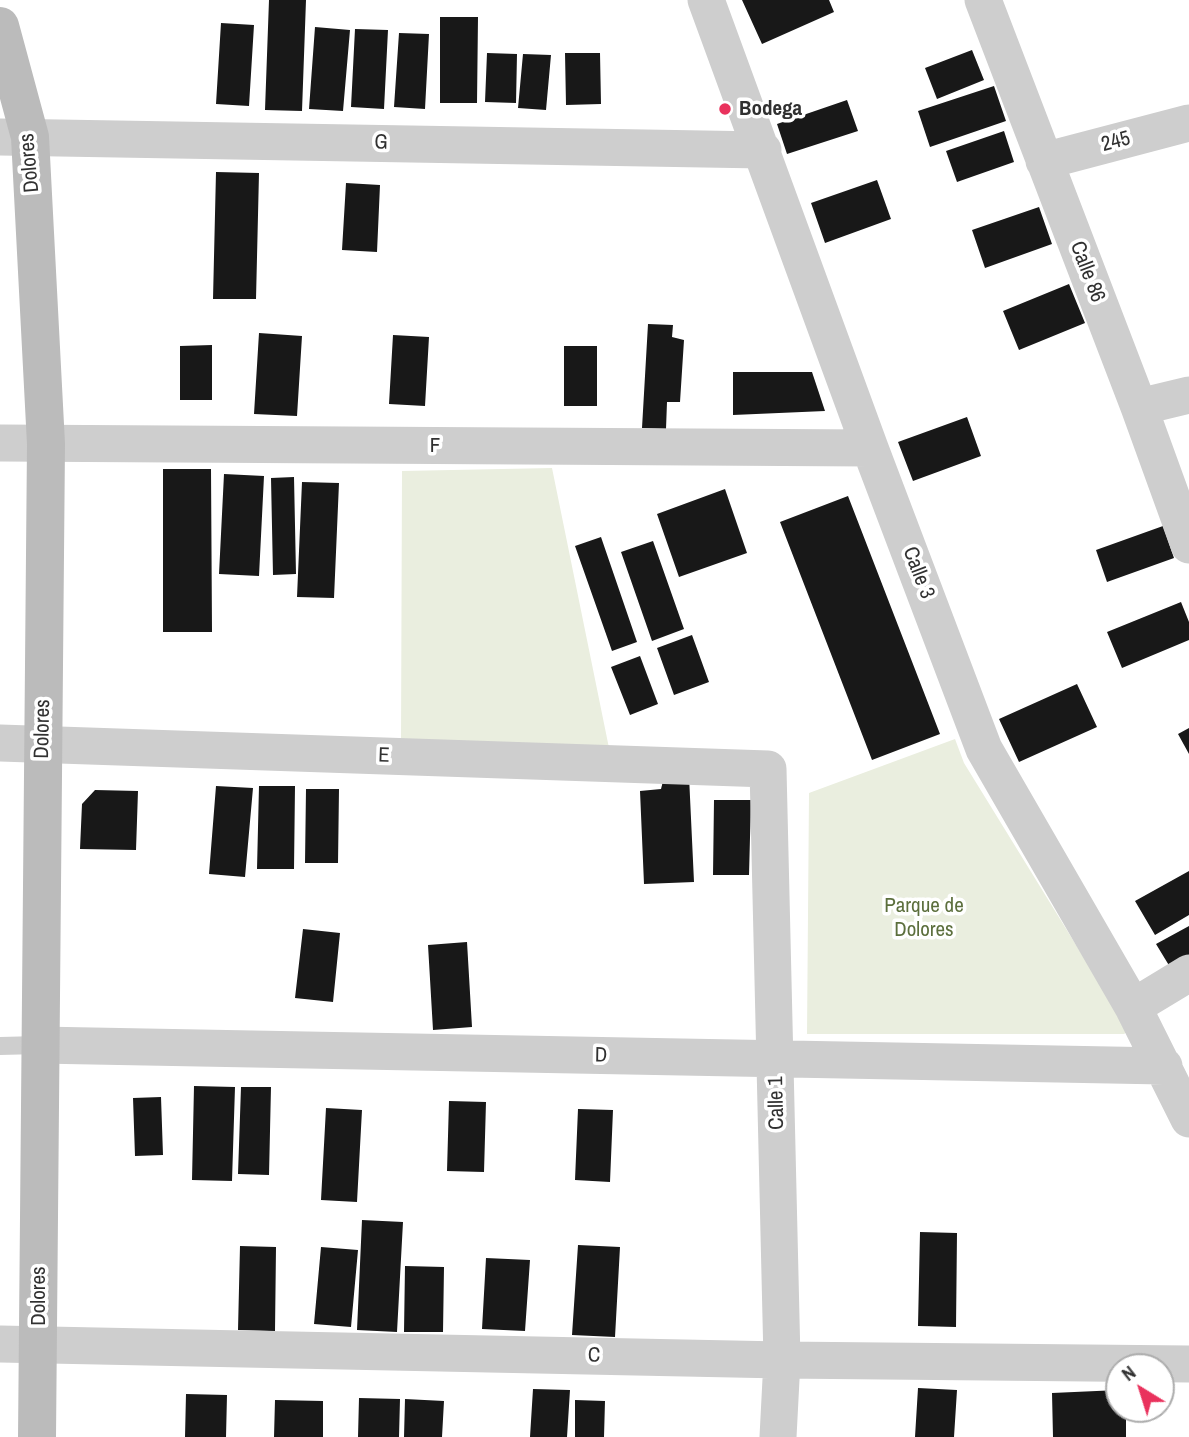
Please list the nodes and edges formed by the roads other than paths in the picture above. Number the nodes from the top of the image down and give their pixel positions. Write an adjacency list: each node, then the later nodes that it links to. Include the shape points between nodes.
1 (706, 0): 6 (street, Calle 3)
2 (983, 0): 7 (street, Calle 86)
3 (0, 26): 5 (street, Dolores)
4 (1189, 123): 7 (street, 245)
5 (15, 137): 6 (street, G); 11 (street, Dolores)
6 (763, 150): 12 (street, Calle 3)
7 (1044, 161): 9 (street, Calle 86)
8 (1189, 395): 9 (street)
9 (1139, 407): 13 (street, Calle 86)
10 (0, 443): 11 (street, F)
11 (46, 444): 12 (street, F); 15 (street, Dolores)
12 (870, 448): 18 (street, Calle 3, via 984,749)
13 (1189, 545)
14 (0, 743): 15 (street, E)
15 (43, 744): 16 (street, E); 20 (street, Dolores)
16 (768, 769): 21 (street, Calle 1)
17 (1189, 973): 18 (street)
18 (1133, 1007): 22 (street, Calle 3)
19 (0, 1045): 20 (lane)
20 (39, 1045): 21 (street, D); 25 (street, Dolores)
21 (776, 1059): 22 (street, D); 26 (street, Calle 1)
22 (1164, 1066): 23 (street, Calle 3)
23 (1189, 1119)
24 (0, 1344): 25 (street, C)
25 (39, 1345): 26 (street, C); 28 (street, Dolores)
26 (782, 1360): 27 (street, C); 29 (street, Calle 1)
27 (1189, 1364)
28 (37, 1437)
29 (778, 1437)

